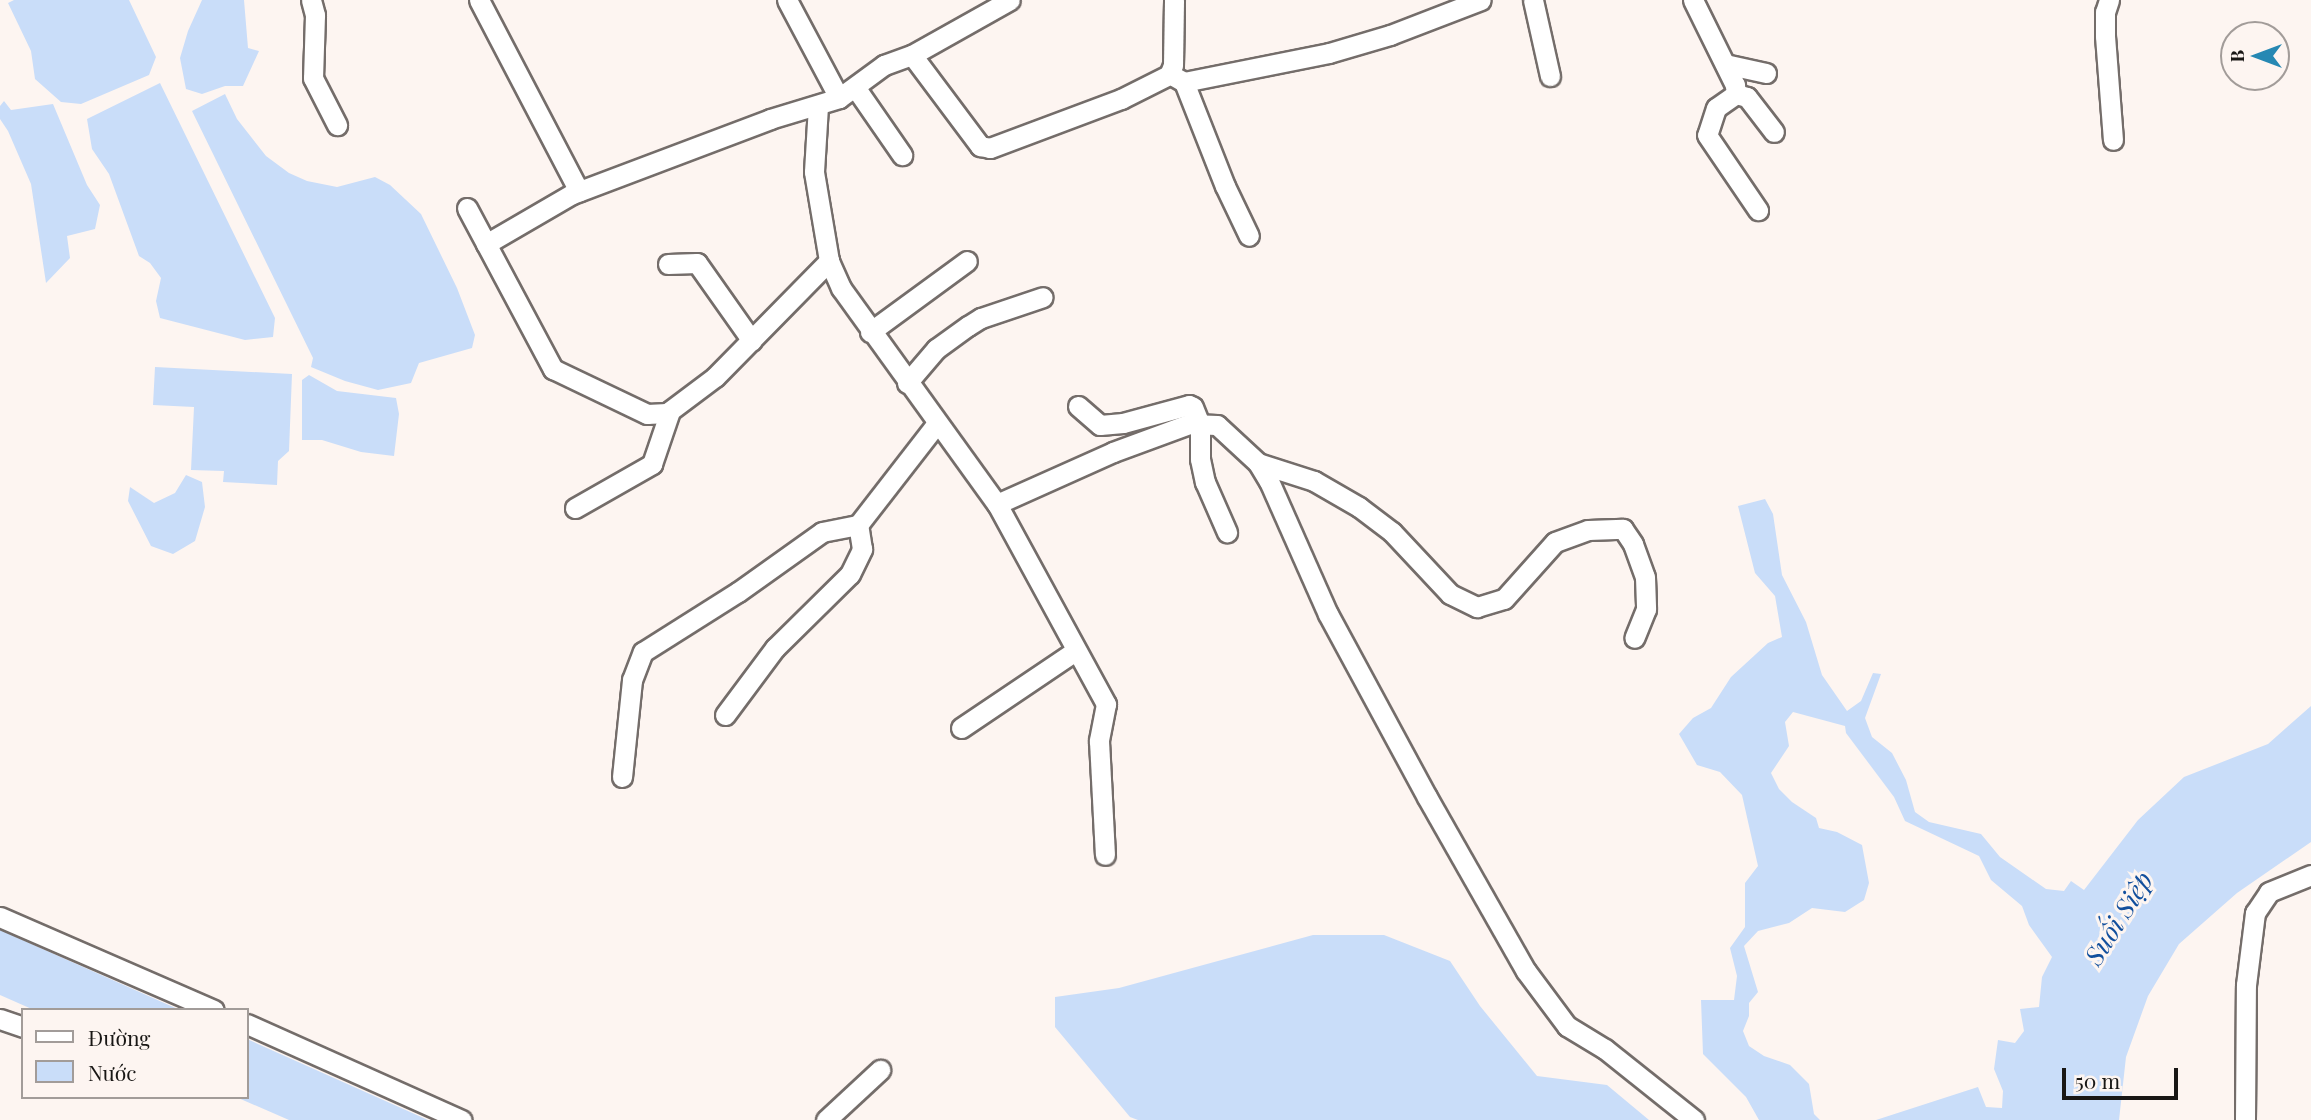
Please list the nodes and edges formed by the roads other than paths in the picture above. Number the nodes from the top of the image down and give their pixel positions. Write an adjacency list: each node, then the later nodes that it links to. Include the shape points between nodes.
1 (311, 0): 20 (street, via 315,15 313,78)
2 (479, 0): 24 (street)
3 (787, 0): 18 (street)
4 (1010, 0): 11 (street)
5 (1174, 0): 15 (street)
6 (1481, 0): 10 (street)
7 (1533, 0): 14 (street)
8 (1693, 0): 12 (street)
9 (2109, 0): 22 (street, via 2105,36)
10 (1441, 7): 15 (street, via 1390,35 1329,53)
11 (912, 55): 15 (street, via 984,148); 16 (street, via 884,65)
12 (1725, 64): 13 (street); 17 (street)
13 (1766, 73)
14 (1550, 76)
15 (1177, 78): 27 (street)
16 (855, 87): 18 (street); 23 (street)
17 (1736, 94): 21 (street, via 1747,97); 26 (street, via 1716,108 1707,135)
18 (839, 98): 19 (street)
19 (818, 106): 24 (street, via 770,119); 29 (street, via 814,173)
20 (337, 125)
21 (1774, 132)
22 (2113, 140)
23 (902, 155)
24 (579, 191): 28 (street)
25 (467, 208): 28 (street)
26 (1758, 210)
27 (1249, 236)
28 (486, 244): 37 (street, via 553,369 647,414)
29 (829, 261): 33 (street); 34 (street)
30 (967, 261): 33 (street)
31 (668, 264): 34 (street, via 696,263)
32 (1042, 297): 35 (street, via 975,322 936,349)
33 (870, 332): 35 (street)
34 (752, 341): 37 (street)
35 (907, 383): 38 (street)
36 (1078, 406): 39 (street, via 1100,425 1189,405)
37 (670, 411): 42 (street, via 652,464)
38 (937, 423): 41 (street); 43 (street)
39 (1200, 424): 40 (street, via 1217,425); 41 (street, via 1113,452); 44 (street, via 1205,482)
40 (1258, 463): 45 (street, via 1314,481 1359,506 1392,531 1450,594 1477,607 1504,599 1555,542 1588,530 1623,529 1644,577 1646,609); 60 (street, via 1328,614 1526,971 1567,1026 1605,1049)
41 (997, 504): 46 (street)
42 (575, 508)
43 (858, 526): 47 (street, via 862,549 850,574 775,648); 49 (street, via 822,532 643,652 632,680)
44 (1227, 532)
45 (1634, 638)
46 (1075, 651): 48 (street); 50 (street, via 1106,704 1099,741)
47 (725, 715)
48 (961, 728)
49 (622, 777)
50 (1105, 855)
51 (2311, 875): 61 (street, via 2269,892 2255,913 2246,985)
52 (0, 917): 53 (street)
53 (209, 1008)
54 (0, 1019): 56 (street)
55 (248, 1024): 58 (street)
56 (21, 1026)
57 (880, 1070): 59 (street)
58 (462, 1120)
59 (826, 1120)
60 (1694, 1120)
61 (2245, 1120)

